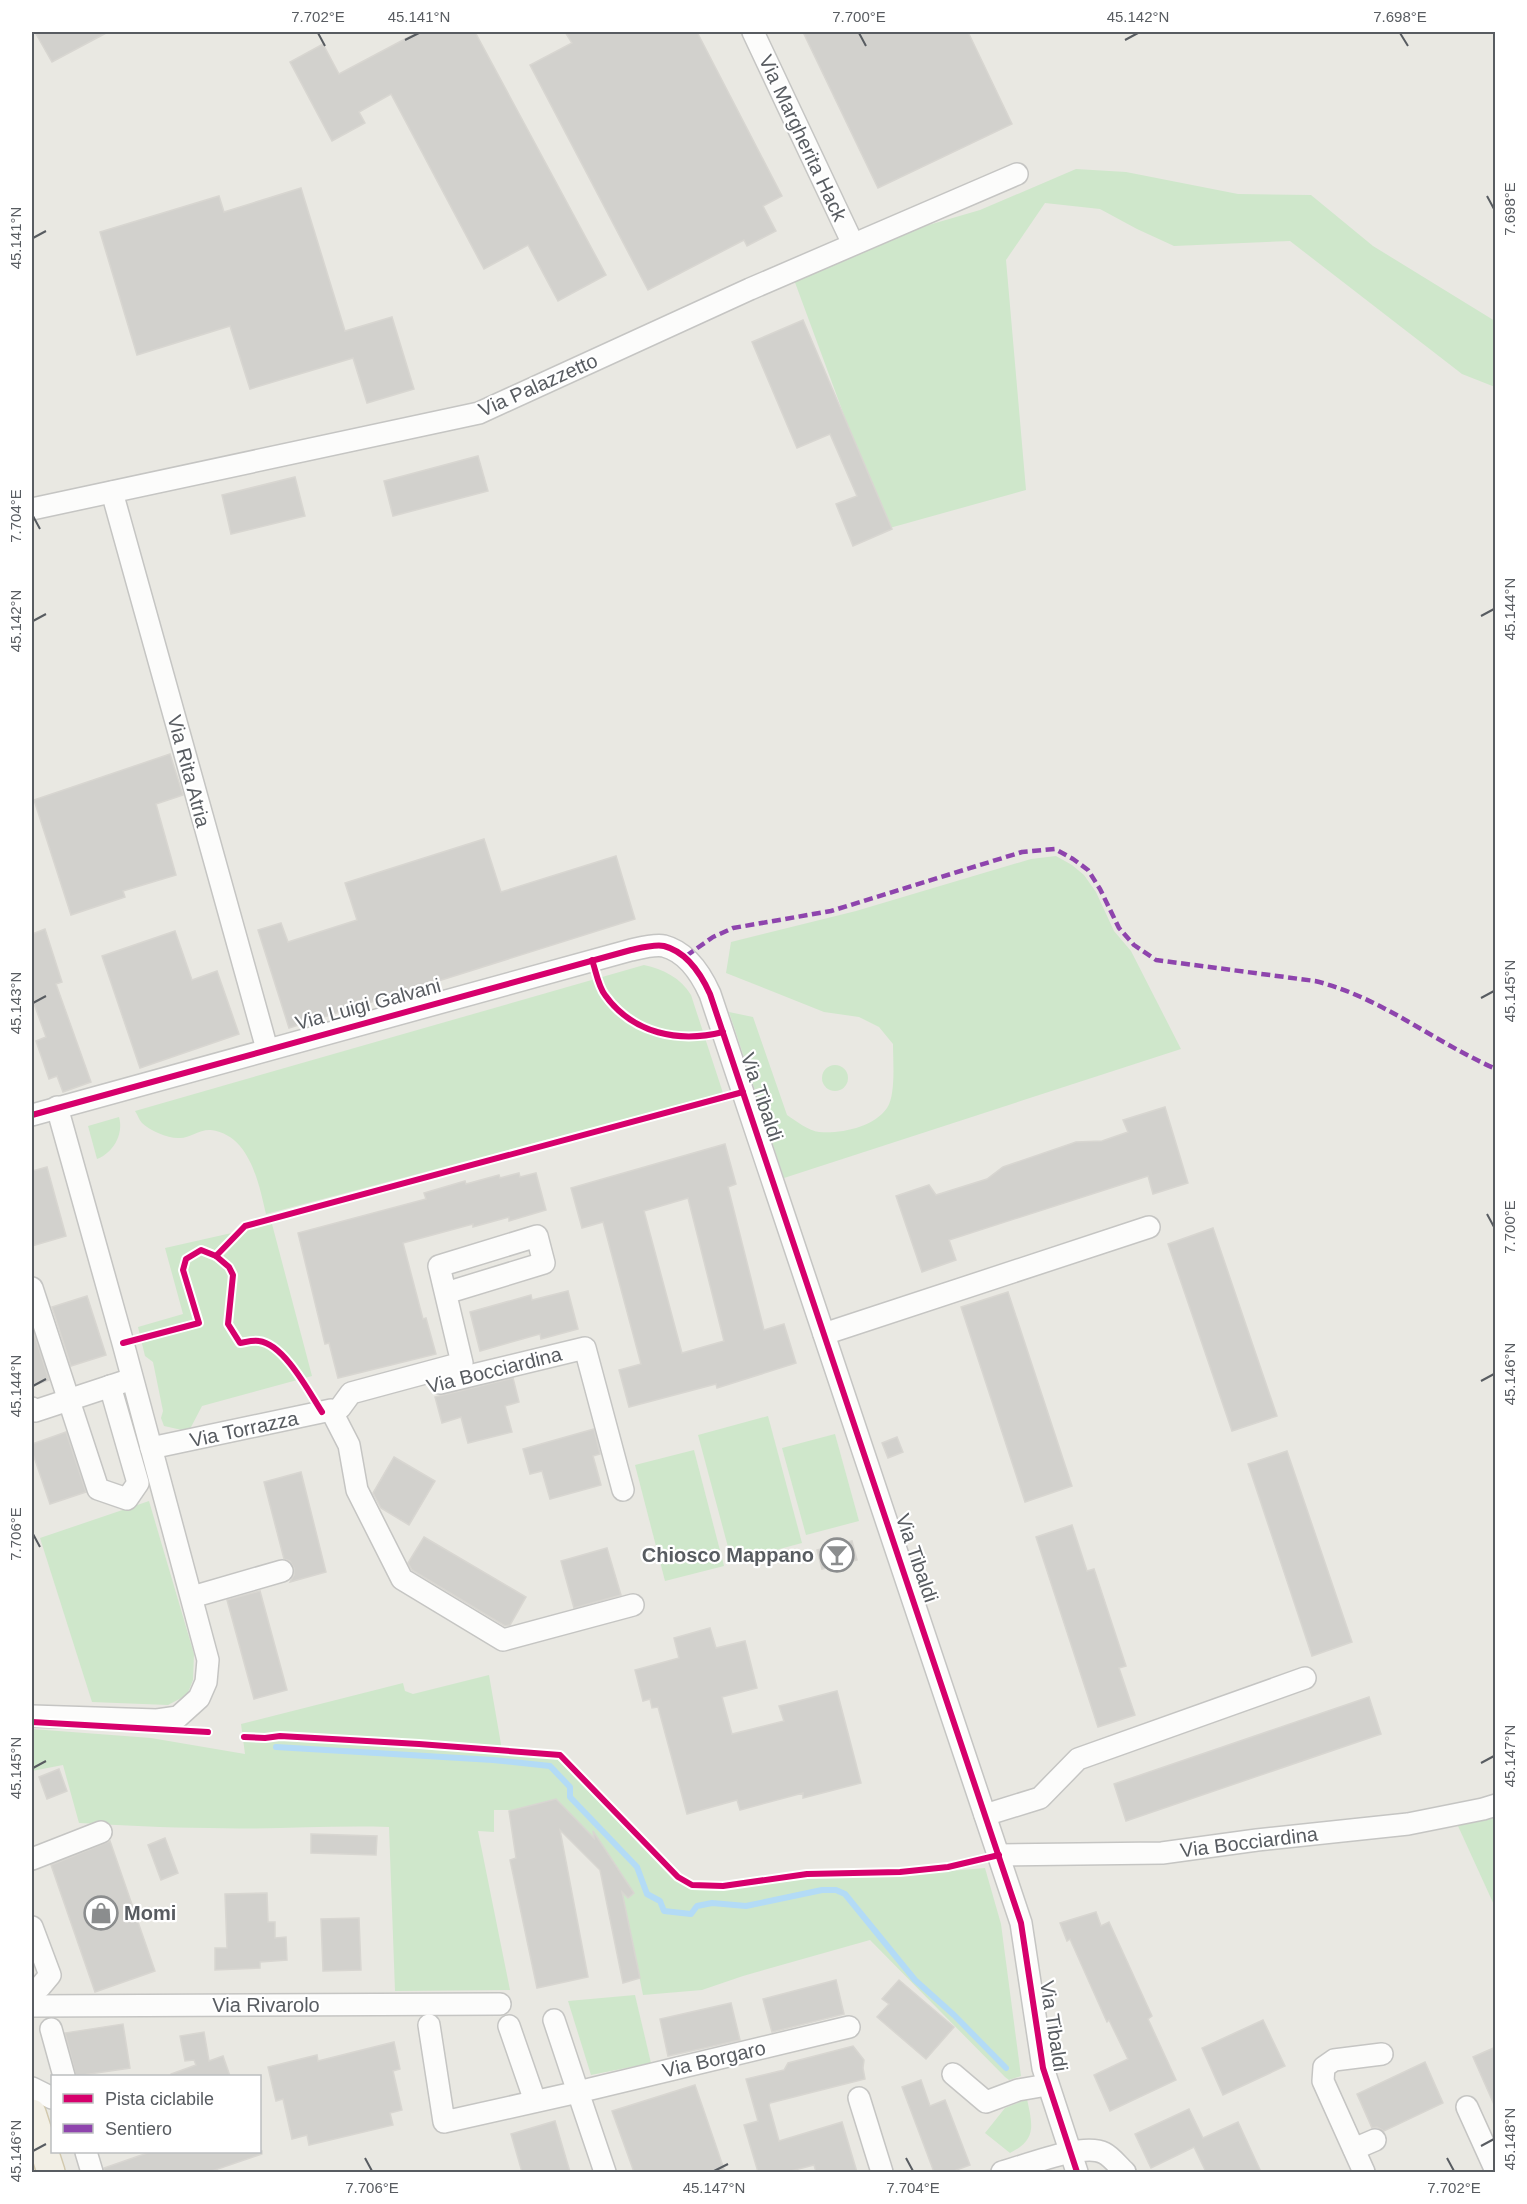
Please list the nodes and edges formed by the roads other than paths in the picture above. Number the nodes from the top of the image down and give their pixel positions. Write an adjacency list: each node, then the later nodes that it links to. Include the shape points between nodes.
1 (753, 32): 3 (street, Via Margherita Hack)
2 (1017, 174): 3 (street, Via Palazzetto)
3 (854, 244): 4 (street, Via Palazzetto, via 479,413)
4 (112, 492): 5 (street, Via Palazzetto); 7 (street, Via Rita Atria)
5 (32, 509)
6 (704, 980): 7 (street, Via Luigi Galvani, via 686,956 663,946 631,950); 13 (street, Via Tibaldi)
7 (267, 1049): 8 (street, Via Luigi Galvani)
8 (57, 1107): 9 (street, Via Luigi Galvani); 14 (street)
9 (32, 1115)
10 (1149, 1227): 13 (street)
11 (32, 1288): 16 (street)
12 (446, 1293): 18 (street, via 462,1363 351,1393)
13 (824, 1334): 27 (street, Via Tibaldi)
14 (132, 1378): 15 (street); 19 (street)
15 (110, 1386): 16 (street); 16 (street, via 138,1483 127,1499 98,1489)
16 (68, 1400): 17 (street, via 35,1411)
17 (32, 1407)
18 (336, 1409): 19 (street, Via Torrazza); 20 (street, Via Bocciardina, via 585,1348); 23 (street, via 349,1445 357,1490 402,1579 503,1640)
19 (151, 1448): 22 (street)
20 (623, 1490)
21 (282, 1571): 22 (street)
22 (192, 1597): 25 (street, via 208,1660 206,1682 199,1698 178,1718)
23 (633, 1605)
24 (1305, 1678): 27 (street, via 1078,1759 1040,1798)
25 (32, 1716)
26 (1496, 1804): 29 (street, Via Bocciardina, via 1408,1824 1162,1853)
27 (985, 1815): 29 (street, Via Tibaldi)
28 (101, 1832): 30 (street)
29 (999, 1855): 43 (street, Via Tibaldi, via 1021,1923)
30 (32, 1858)
31 (32, 1927): 32 (street, via 50,1975)
32 (32, 1991)
33 (500, 2004): 34 (street, Via Rivarolo)
34 (32, 2006)
35 (554, 2020): 45 (street)
36 (429, 2025): 48 (street, Via Borgaro, via 444,2122)
37 (509, 2026): 48 (street)
38 (849, 2027): 45 (street, Via Borgaro)
39 (51, 2029): 42 (street)
40 (1382, 2054): 52 (street, via 1334,2060 1324,2067 1323,2082)
41 (953, 2074): 43 (street, via 986,2102)
42 (64, 2075)
43 (1047, 2085): 54 (street, Via Tibaldi)
44 (32, 2088): 46 (street)
45 (579, 2092): 48 (street, Via Borgaro); 58 (street)
46 (51, 2098)
47 (859, 2098): 59 (street)
48 (535, 2102)
49 (1467, 2108): 55 (street)
50 (32, 2113): 56 (main road)
51 (1375, 2140): 52 (street)
52 (1354, 2149): 62 (street)
53 (87, 2153): 57 (street)
54 (1074, 2163): 60 (street); 61 (street, via 1092,2150 1105,2154)
55 (1496, 2171)
56 (51, 2172)
57 (92, 2172)
58 (605, 2172)
59 (882, 2172)
60 (1002, 2172)
61 (1125, 2172)
62 (1364, 2172)

